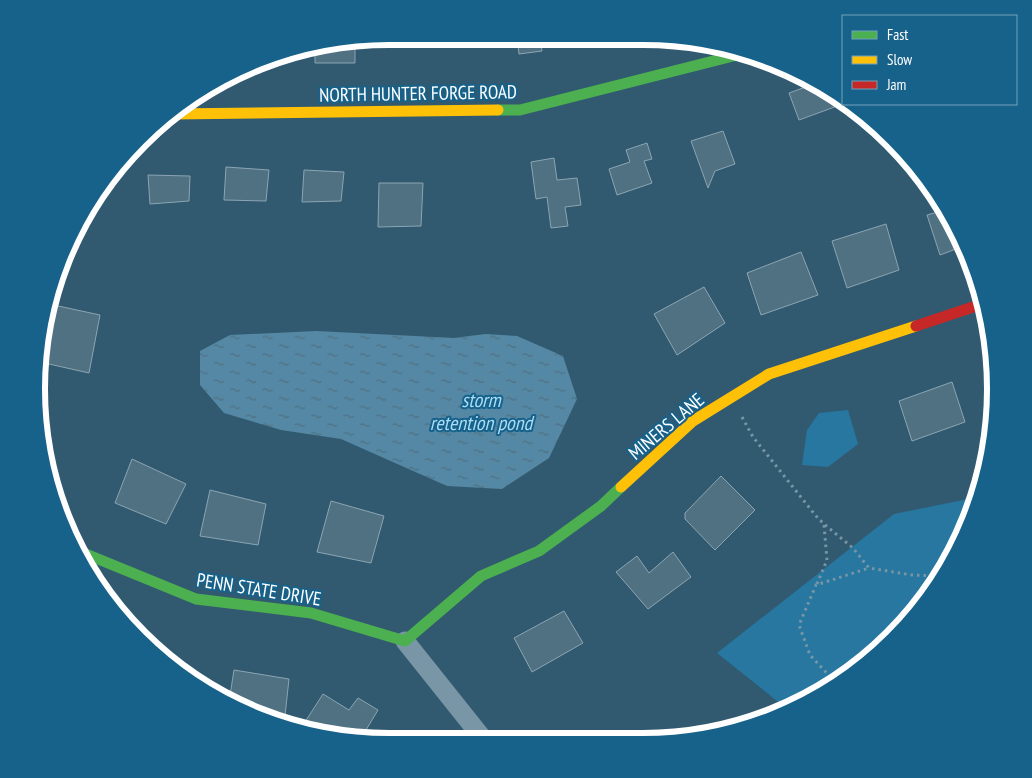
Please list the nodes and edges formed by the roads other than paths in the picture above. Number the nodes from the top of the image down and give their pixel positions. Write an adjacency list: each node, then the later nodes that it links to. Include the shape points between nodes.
1 (731, 57): 2 (street, NORTH HUNTER FORGE ROAD, via 520,110)
2 (183, 114)
3 (977, 307): 5 (street, MINERS LANE, via 769,374 693,421 601,506 539,551 481,576)
4 (88, 555): 5 (street, PENN STATE DRIVE, via 196,599 311,613)
5 (405, 641): 6 (street)
6 (478, 733)

